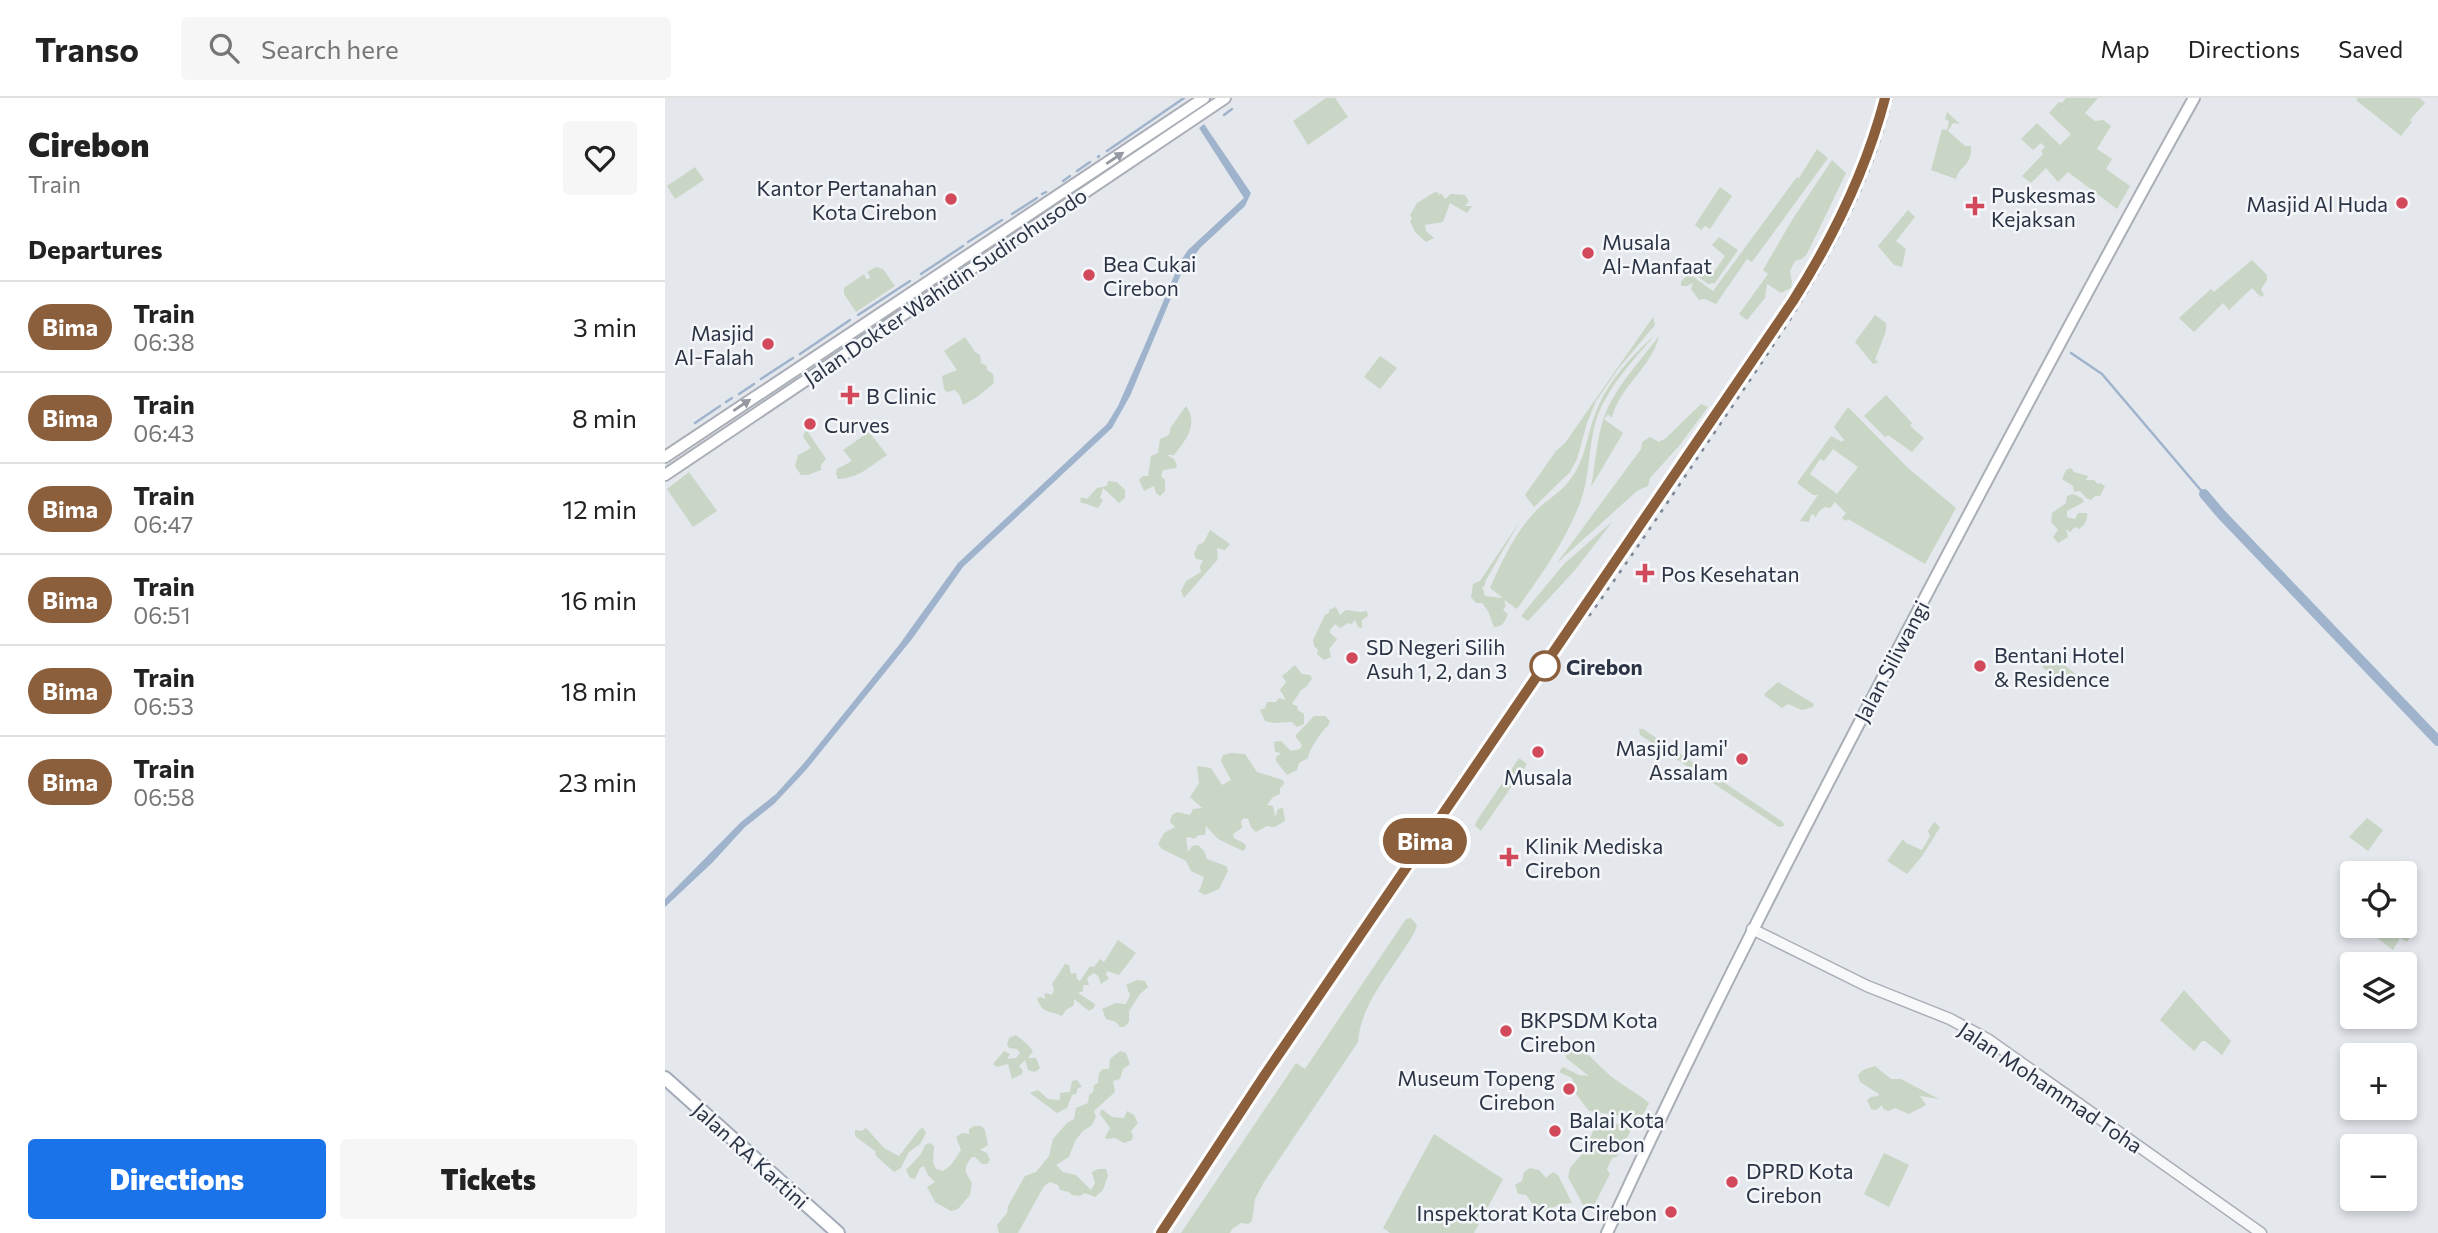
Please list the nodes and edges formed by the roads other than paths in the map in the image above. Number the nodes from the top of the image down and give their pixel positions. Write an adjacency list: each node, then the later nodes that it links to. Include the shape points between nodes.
1 (1225, 98): 3 (main road, Jalan Dokter Wahidin Sudirohusodo)
2 (2194, 98): 12 (main road, Jalan Siliwangi, via 2073,317)
3 (1196, 109): 4 (main road, Jalan Dokter Wahidin Sudirohusodo); 5 (main road, Jalan Dokter Wahidin Sudirohusodo)
4 (1167, 123): 5 (main road); 6 (main road, Jalan Dokter Wahidin Sudirohusodo, one-way to 4)
5 (1173, 133): 7 (main road, Jalan Dokter Wahidin Sudirohusodo)
6 (803, 365): 7 (main road); 8 (main road, Jalan Dokter Wahidin Sudirohusodo, one-way to 6)
7 (810, 376): 9 (main road, Jalan Dokter Wahidin Sudirohusodo)
8 (708, 429): 9 (main road); 10 (main road, Jalan Dokter Wahidin Sudirohusodo)
9 (716, 440): 11 (main road, Jalan Dokter Wahidin Sudirohusodo)
10 (665, 457)
11 (665, 475)
12 (1752, 929): 15 (main road, Jalan Siliwangi); 16 (street, Jalan Mohammad Toha, via 1989,1040)
13 (665, 1078): 14 (main road, Jalan RA Kartini)
14 (838, 1233)
15 (1607, 1233)
16 (2261, 1233)

